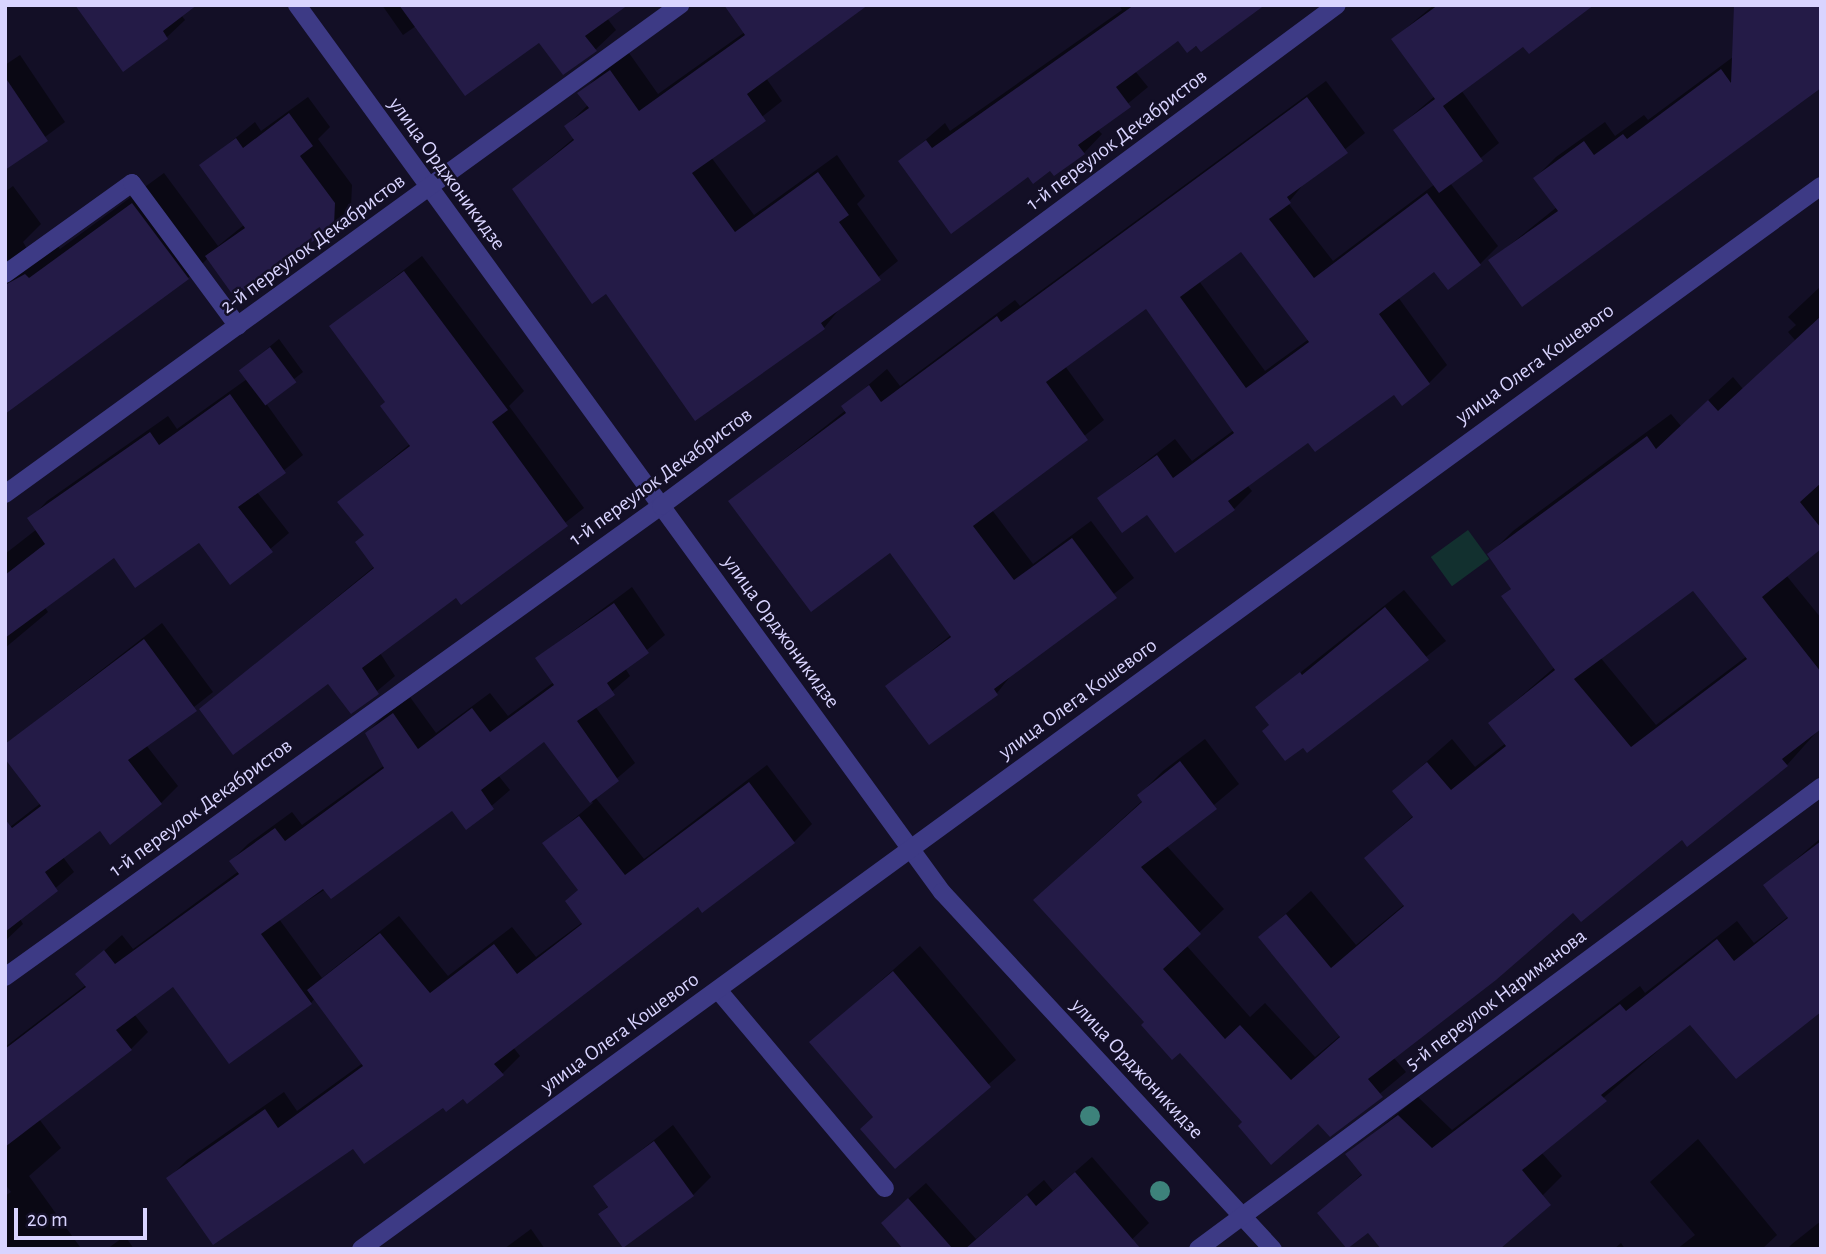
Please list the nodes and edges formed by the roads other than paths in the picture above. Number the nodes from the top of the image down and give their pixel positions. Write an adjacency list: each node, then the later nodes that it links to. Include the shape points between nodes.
1 (296, 5): 5 (street, улица Орджоникидзе)
2 (680, 5): 5 (street, 2-й переулок Декабристов)
3 (1338, 5): 9 (street, 1-й переулок Декабристов)
4 (1821, 186): 11 (street, улица Олега Кошевого)
5 (430, 188): 7 (street, 2-й переулок Декабристов); 9 (street, улица Орджоникидзе)
6 (5, 274): 7 (street, via 132,183)
7 (238, 326): 8 (street, 2-й переулок Декабристов)
8 (5, 494)
9 (661, 506): 11 (street, улица Орджоникидзе); 12 (street, 1-й переулок Декабристов)
10 (1821, 787): 15 (street, 5-й переулок Нариманова)
11 (912, 850): 13 (street, улица Олега Кошевого); 15 (street, улица Орджоникидзе, via 942,892)
12 (5, 977)
13 (718, 990): 14 (street); 16 (street, улица Олега Кошевого)
14 (885, 1188)
15 (1243, 1216): 17 (street, 5-й переулок Нариманова); 18 (street, улица Орджоникидзе)
16 (362, 1249)
17 (1198, 1249)
18 (1273, 1249)

